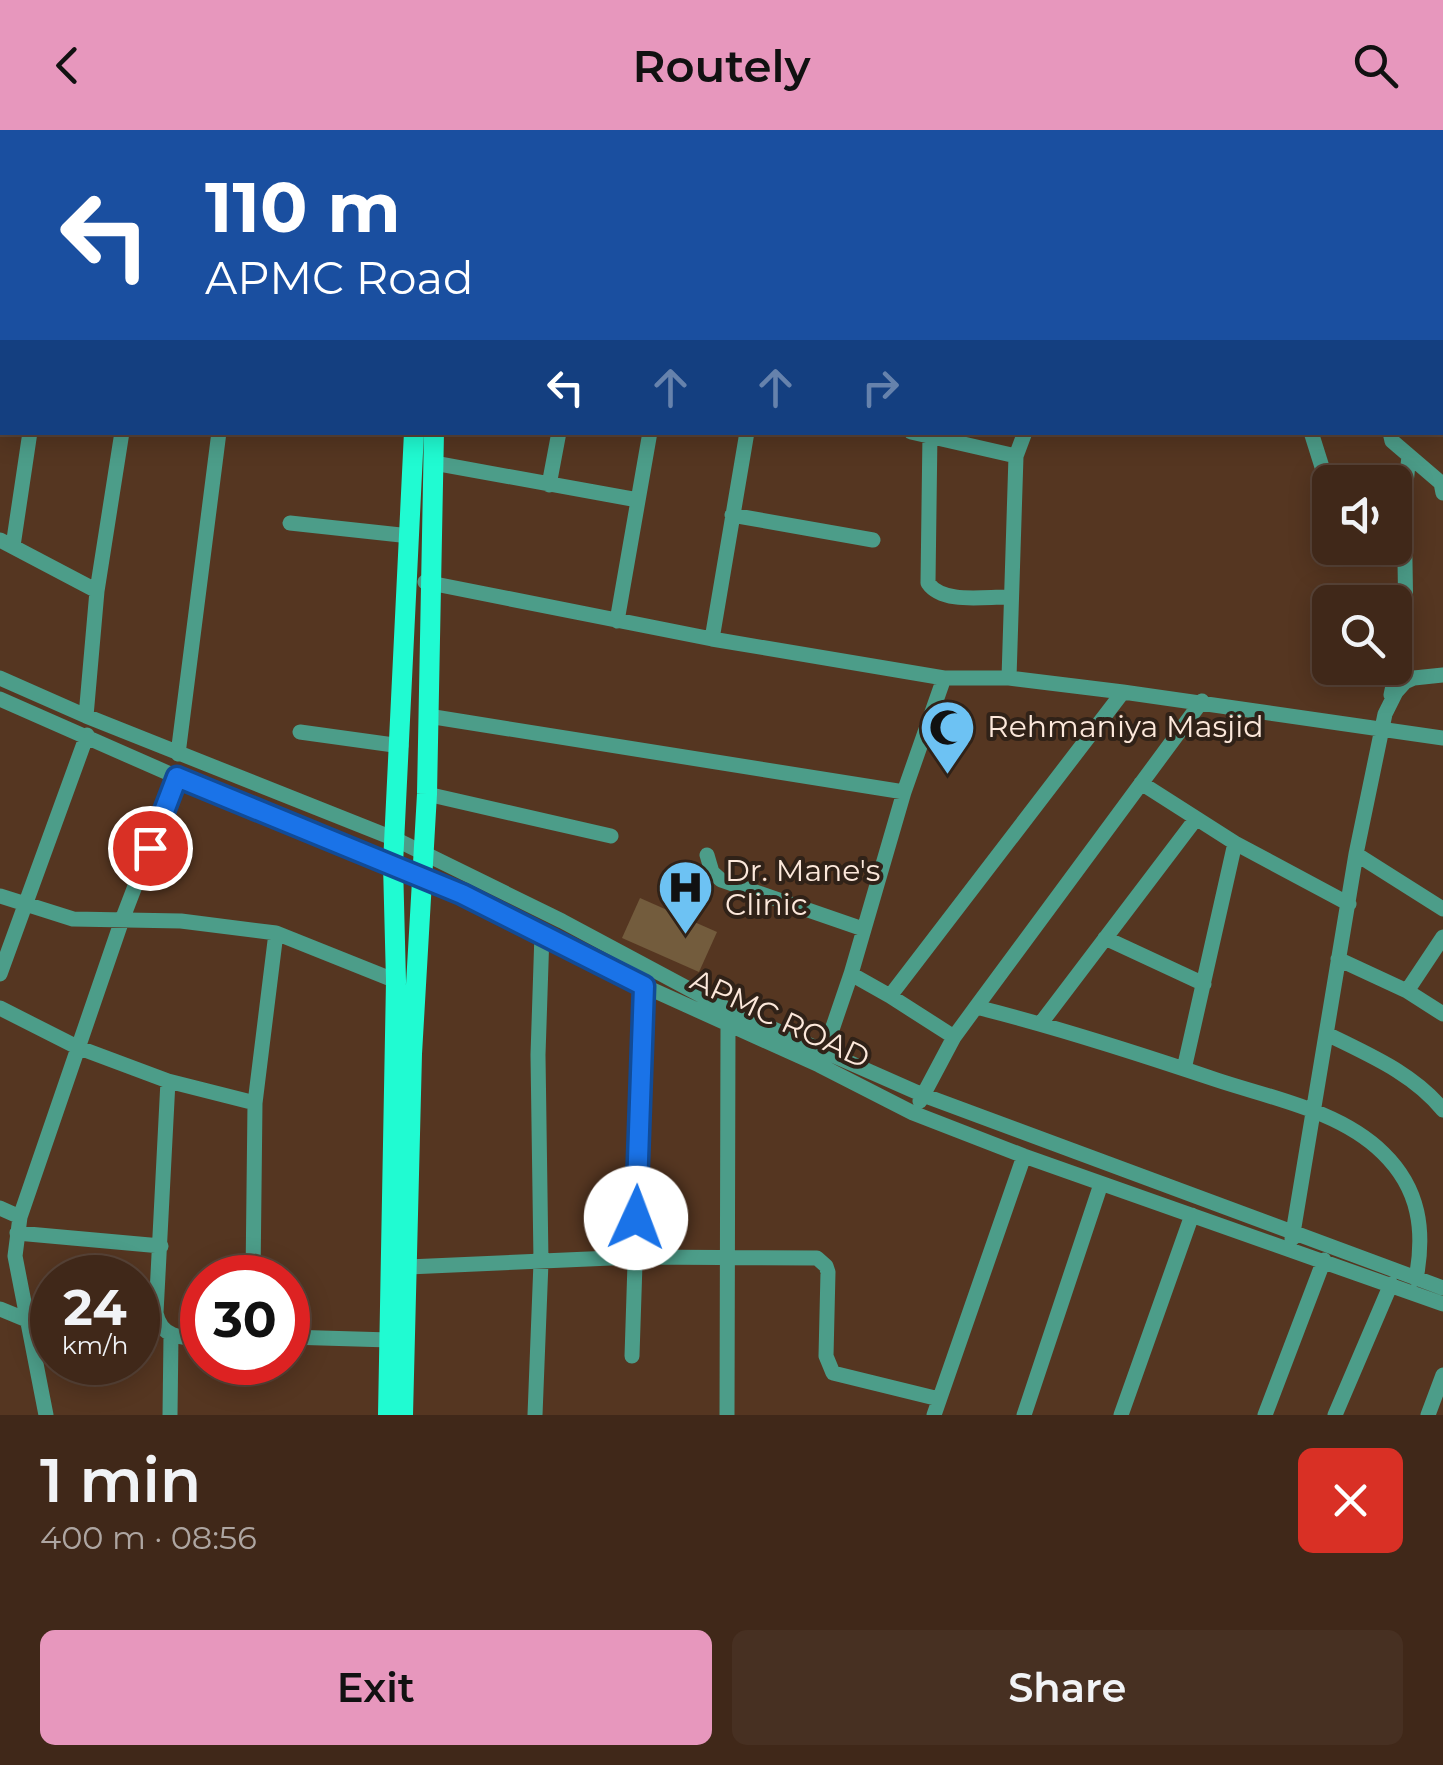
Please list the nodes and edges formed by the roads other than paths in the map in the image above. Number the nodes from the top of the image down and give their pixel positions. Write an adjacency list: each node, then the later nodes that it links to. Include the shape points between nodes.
1 (29, 435): 25 (street)
2 (122, 435): 27 (street)
3 (219, 435): 46 (street)
4 (414, 435): 23 (main road)
5 (434, 435): 16 (main road)
6 (558, 435): 18 (street)
7 (649, 435): 20 (street)
8 (746, 435): 21 (street)
9 (930, 435): 28 (street, via 928,583 948,596)
10 (934, 435): 14 (street)
11 (1024, 435): 14 (street)
12 (1312, 435): 17 (street)
13 (1391, 435): 15 (street)
14 (1016, 456): 28 (street)
15 (1409, 456): 19 (street); 38 (street, via 1406,624)
16 (434, 464): 18 (street); 26 (main road)
17 (1321, 465)
18 (550, 484): 20 (street)
19 (1443, 493)
20 (638, 500): 29 (street)
21 (732, 515): 24 (street); 30 (street)
22 (290, 522): 23 (street)
23 (410, 536): 26 (main road)
24 (872, 540)
25 (6, 543): 27 (street)
26 (419, 581): 29 (street); 40 (main road); 45 (main road)
27 (98, 591): 39 (street)
28 (1011, 597): 34 (street)
29 (616, 621): 30 (street)
30 (712, 639): 33 (street)
31 (1443, 675): 38 (street, via 1406,682)
32 (0, 678): 39 (street, APMC ROAD)
33 (944, 678): 34 (street); 49 (street)
34 (1010, 678): 35 (street)
35 (1123, 692): 37 (street); 77 (street)
36 (0, 698): 43 (street, APMC ROAD)
37 (1202, 701): 41 (street); 48 (street)
38 (1389, 703): 41 (street)
39 (86, 716): 46 (street, APMC ROAD)
40 (428, 716): 49 (street); 50 (main road)
41 (1383, 731): 44 (street); 55 (street)
42 (300, 732): 45 (street)
43 (86, 735): 47 (street, APMC ROAD); 61 (street)
44 (1443, 738)
45 (401, 746): 53 (main road)
46 (178, 754): 53 (street, APMC ROAD)
47 (177, 777): 58 (street, APMC ROAD); 64 (street)
48 (1140, 783): 51 (street); 78 (street)
49 (904, 792): 65 (street)
50 (427, 794): 52 (street); 57 (main road)
51 (1195, 820): 54 (street); 69 (street)
52 (611, 836)
53 (395, 839): 57 (street, APMC ROAD); 58 (main road)
54 (1235, 843): 62 (street); 74 (street)
55 (1356, 854): 62 (street); 63 (street)
56 (707, 855): 65 (street, via 721,880)
57 (424, 856): 59 (main road); 86 (street, APMC ROAD)
58 (393, 864): 59 (street, APMC ROAD); 73 (main road)
59 (422, 877): 67 (street, APMC ROAD); 106 (main road)
60 (0, 896): 61 (street)
61 (26, 903): 64 (street, via 73,918); 71 (street)
62 (1349, 904): 70 (street)
63 (1443, 909)
64 (122, 920): 66 (street); 85 (street)
65 (863, 929): 72 (street)
66 (276, 932): 73 (street); 90 (street)
67 (542, 933): 75 (street, APMC ROAD); 105 (street)
68 (1443, 937): 76 (street)
69 (1105, 938): 74 (street); 81 (street)
70 (1338, 959): 76 (street); 83 (street)
71 (0, 974)
72 (851, 974): 77 (street); 86 (street)
73 (396, 980): 116 (main road)
74 (1204, 984): 87 (street)
75 (644, 986): 82 (street, APMC ROAD); 102 (street)
76 (1407, 991): 80 (street)
77 (890, 996): 84 (street)
78 (976, 1006): 81 (street); 84 (street)
79 (0, 1008): 85 (street)
80 (1443, 1014)
81 (1042, 1023): 87 (street)
82 (728, 1026): 86 (street, APMC ROAD); 103 (street)
83 (1327, 1034): 91 (street, via 1387,1064); 92 (street)
84 (954, 1037): 89 (street)
85 (77, 1048): 88 (street); 98 (street)
86 (822, 1058): 89 (street, APMC ROAD); 93 (street, APMC ROAD)
87 (1184, 1069): 92 (street)
88 (168, 1081): 90 (street); 100 (street)
89 (922, 1095): 93 (street); 99 (street, APMC ROAD)
90 (256, 1103): 101 (street)
91 (1443, 1110)
92 (1314, 1112): 99 (street); 107 (street, via 1372,1142 1411,1191 1421,1222)
93 (913, 1113): 94 (street, APMC ROAD)
94 (1024, 1156): 95 (street, APMC ROAD); 119 (street)
95 (1101, 1184): 97 (street, APMC ROAD); 126 (street)
96 (0, 1208): 98 (street)
97 (1192, 1215): 99 (street, APMC ROAD); 127 (street)
98 (18, 1225): 100 (street); 112 (street, via 15,1256)
99 (1291, 1240): 104 (street, APMC ROAD); 107 (street, APMC ROAD)
100 (161, 1246): 113 (street, via 156,1313)
101 (253, 1255)
102 (634, 1257): 103 (street); 105 (street); 117 (street)
103 (730, 1257): 119 (street, via 822,1261 828,1272 826,1356 834,1373); 125 (street)
104 (1324, 1260): 108 (street, APMC ROAD); 128 (street)
105 (541, 1262): 106 (street); 124 (street)
106 (408, 1267): 123 (main road)
107 (1416, 1279): 109 (street, APMC ROAD)
108 (1390, 1284): 110 (street, APMC ROAD); 129 (street)
109 (1443, 1288)
110 (1443, 1304)
111 (0, 1308): 112 (street)
112 (27, 1320): 120 (street)
113 (171, 1335): 114 (street); 121 (street)
114 (180, 1336)
115 (310, 1338): 116 (street)
116 (390, 1340): 122 (main road)
117 (632, 1356)
118 (1443, 1375): 130 (street)
119 (936, 1407)
120 (46, 1415)
121 (170, 1415)
122 (388, 1415)
123 (403, 1415)
124 (535, 1415)
125 (727, 1415)
126 (1024, 1415)
127 (1121, 1415)
128 (1265, 1415)
129 (1335, 1415)
130 (1428, 1415)

